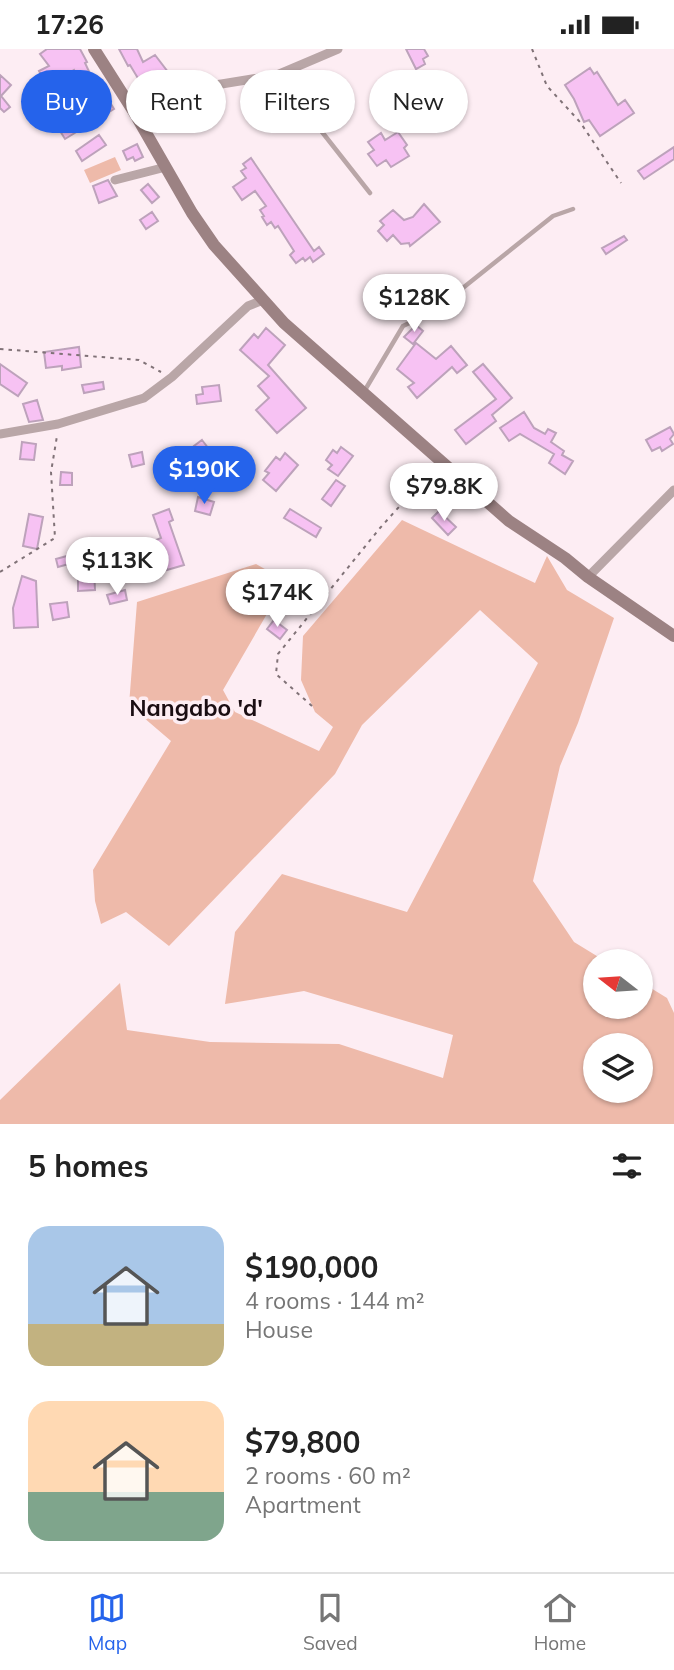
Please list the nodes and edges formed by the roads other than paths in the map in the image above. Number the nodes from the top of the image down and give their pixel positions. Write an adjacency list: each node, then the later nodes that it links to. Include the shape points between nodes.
1 (94, 49): 4 (street)
2 (338, 49): 3 (street)
3 (290, 70)
4 (126, 99)
5 (147, 133): 7 (street)
6 (323, 133): 9 (lane)
7 (166, 166): 8 (street); 11 (street, via 214,245)
8 (115, 180)
9 (370, 193)
10 (573, 209): 12 (lane, via 553,216 434,311 403,325)
11 (262, 300): 12 (street); 13 (street, via 248,306 144,398 58,424)
12 (364, 392): 15 (street, via 509,521)
13 (0, 434)
14 (672, 495): 15 (street)
15 (588, 577): 16 (street)
16 (674, 636)

